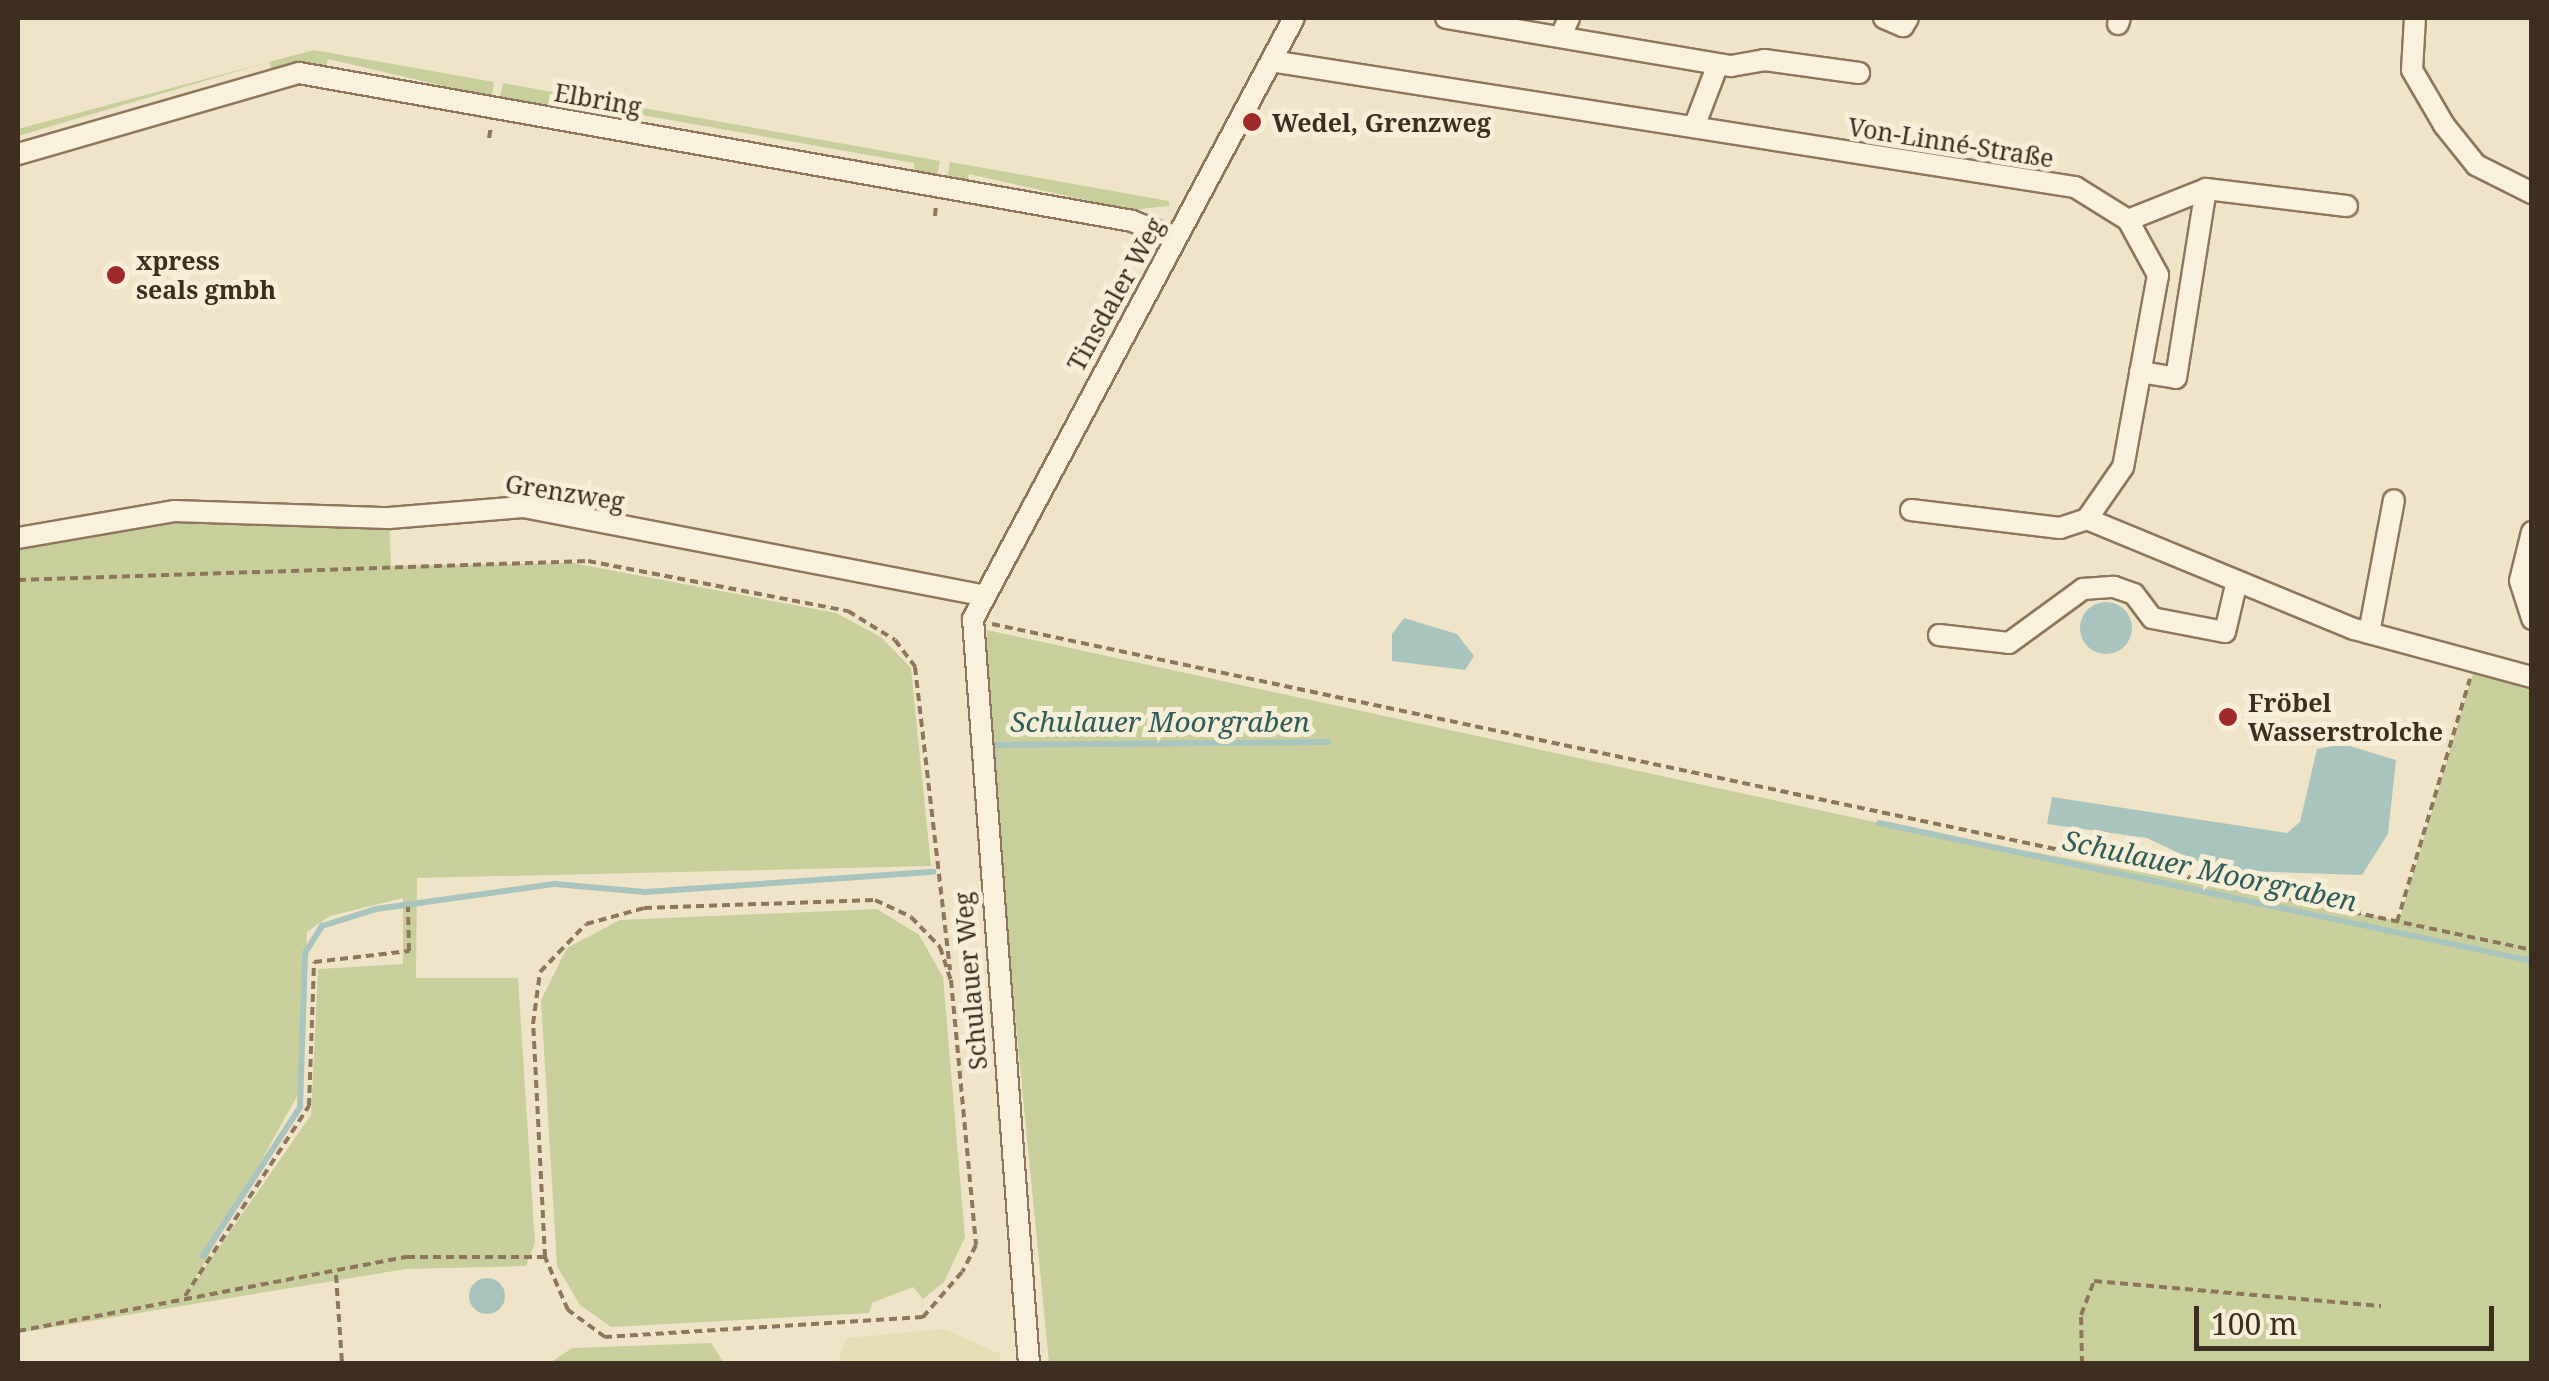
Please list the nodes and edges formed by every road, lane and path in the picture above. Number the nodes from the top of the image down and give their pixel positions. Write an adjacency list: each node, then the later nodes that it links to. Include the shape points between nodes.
1 (1294, 18): 7 (street, Tinsdaler Weg)
2 (1446, 18): 6 (street)
3 (1884, 18): 4 (street, via 1903,26)
4 (1908, 18)
5 (2415, 18): 13 (street, via 2412,70 2444,125 2476,165)
6 (1565, 27): 8 (street)
7 (1270, 61): 10 (street, Von-Linné-Straße); 16 (street, Tinsdaler Weg)
8 (1718, 64): 9 (street); 10 (street)
9 (1859, 73)
10 (1694, 127): 15 (street, Von-Linné-Straße, via 2076,187)
11 (18, 154): 16 (street, Elbring, via 299,73 1132,222)
12 (2206, 190): 14 (street); 15 (street); 17 (street, via 2176,378)
13 (2532, 193)
14 (2347, 206)
15 (2128, 220): 17 (street, Von-Linné-Straße, via 2158,275)
16 (1174, 238): 25 (street, Tinsdaler Weg)
17 (2140, 372): 20 (street, Von-Linné-Straße, via 2123,466)
18 (2394, 500): 28 (street)
19 (1911, 510): 20 (street, via 2060,528)
20 (2088, 519): 24 (street)
21 (2532, 532): 27 (street, via 2520,580)
22 (18, 538): 25 (street, Grenzweg, via 160,512 389,518 524,507)
23 (18, 580): 35 (path, via 588,561 848,611 896,640 916,666)
24 (2237, 581): 28 (street); 29 (street, via 2225,632 2152,618 2114,587 2083,588 2009,644)
25 (982, 596): 26 (street, Schulauer Weg)
26 (973, 619): 33 (path); 42 (street, Schulauer Weg)
27 (2532, 620)
28 (2369, 633): 30 (street)
29 (1939, 634)
30 (2475, 660): 31 (street); 33 (path)
31 (2532, 677)
32 (408, 907): 38 (path, via 409,951 314,962 308,1106)
33 (2397, 922): 34 (path)
34 (2532, 950)
35 (951, 980): 36 (path, via 940,947 911,917 875,900 644,908 586,924 558,944 534,997); 36 (path, via 976,1246 923,1317 605,1337 568,1310)
36 (545, 1257): 37 (path, via 407,1257)
37 (336, 1275): 38 (path); 41 (path)
38 (184, 1296): 40 (path)
39 (2381, 1306): 43 (path, via 2107,1278 2090,1283 2083,1298)
40 (18, 1331)
41 (342, 1364)
42 (1029, 1364)
43 (2082, 1364)

